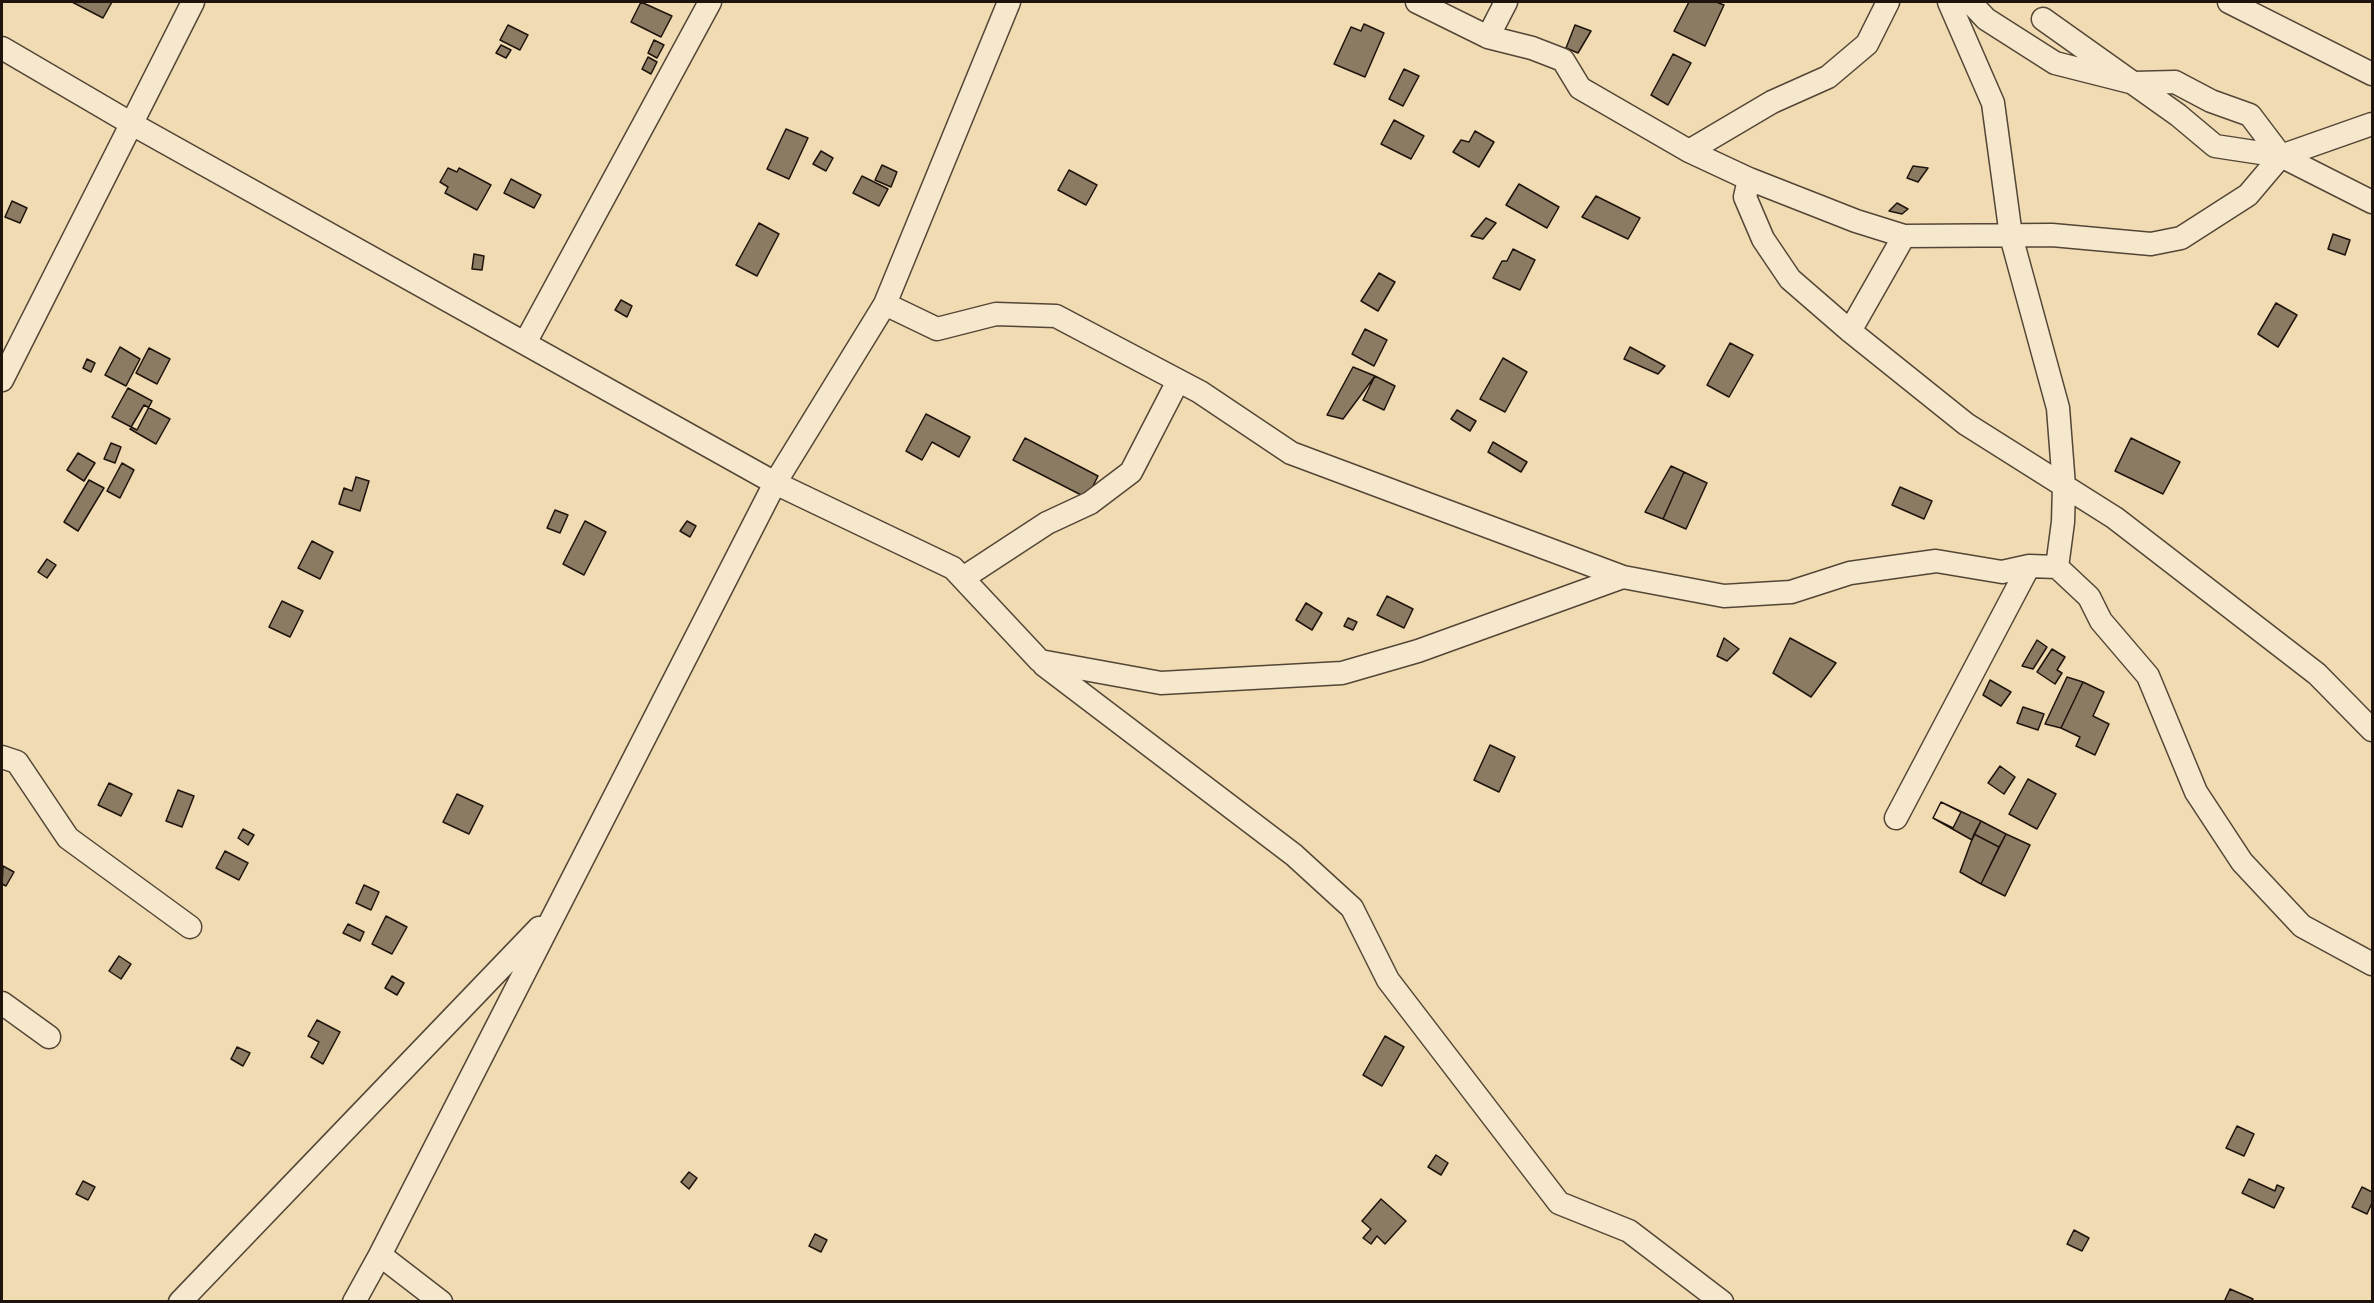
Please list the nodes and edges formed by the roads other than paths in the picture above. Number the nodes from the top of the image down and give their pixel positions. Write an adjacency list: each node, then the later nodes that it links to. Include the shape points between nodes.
1 (193, 2): 15 (street)
2 (710, 2): 25 (street)
3 (1009, 2): 23 (street)
4 (1417, 2): 11 (street)
5 (1506, 2): 11 (street)
6 (1888, 2): 17 (street, via 1867,44 1828,76 1772,102)
7 (1949, 2): 22 (street, via 1993,103)
8 (1970, 2): 14 (street, via 1986,19 2055,63)
9 (2229, 2): 13 (street)
10 (2043, 20): 14 (street)
11 (1488, 37): 17 (street, via 1563,60 1580,88)
12 (2, 48): 15 (street)
13 (2373, 74)
14 (2134, 82): 18 (street, via 2215,146); 18 (street, via 2175,82 2250,115)
15 (132, 124): 25 (street); 26 (street)
16 (2373, 124): 18 (street)
17 (1689, 151): 19 (street)
18 (2281, 156): 20 (street); 22 (street, via 2248,195 2181,238 2151,244 2052,235)
19 (1749, 179): 21 (street); 24 (street, via 1745,197 1763,239 1790,279)
20 (2373, 202)
21 (1904, 236): 22 (street); 24 (street)
22 (2011, 236): 29 (street, via 2058,408)
23 (885, 304): 27 (street, via 937,329 996,314 1056,316); 28 (street)
24 (1850, 331): 29 (street, via 1966,424)
25 (525, 343): 28 (street)
26 (2, 380)
27 (1178, 381): 32 (street, via 1291,453); 33 (street, via 1131,472 1090,503 1047,523)
28 (776, 483): 33 (street, via 954,568); 38 (street)
29 (2064, 486): 31 (street); 35 (street, via 2115,518 2317,674)
30 (2029, 566): 31 (street); 32 (street, via 2002,572 1936,561 1850,573 1791,592 1724,596); 37 (street)
31 (2057, 567): 40 (street, via 2089,597 2101,621 2148,676 2196,792 2242,862 2302,926)
32 (1623, 577): 34 (street, via 1418,651 1342,673 1161,683)
33 (963, 578): 34 (street)
34 (1040, 661): 47 (street, via 1294,855 1352,908 1388,980 1559,1203 1629,1231)
35 (2373, 729)
36 (2, 757): 39 (street, via 17,762 68,838)
37 (1896, 818)
38 (557, 910): 43 (street); 44 (street)
39 (190, 927)
40 (2373, 964)
41 (2, 1003): 42 (street)
42 (49, 1037)
43 (380, 1255): 45 (street); 46 (street)
44 (180, 1302)
45 (354, 1302)
46 (441, 1302)
47 (1722, 1302)

